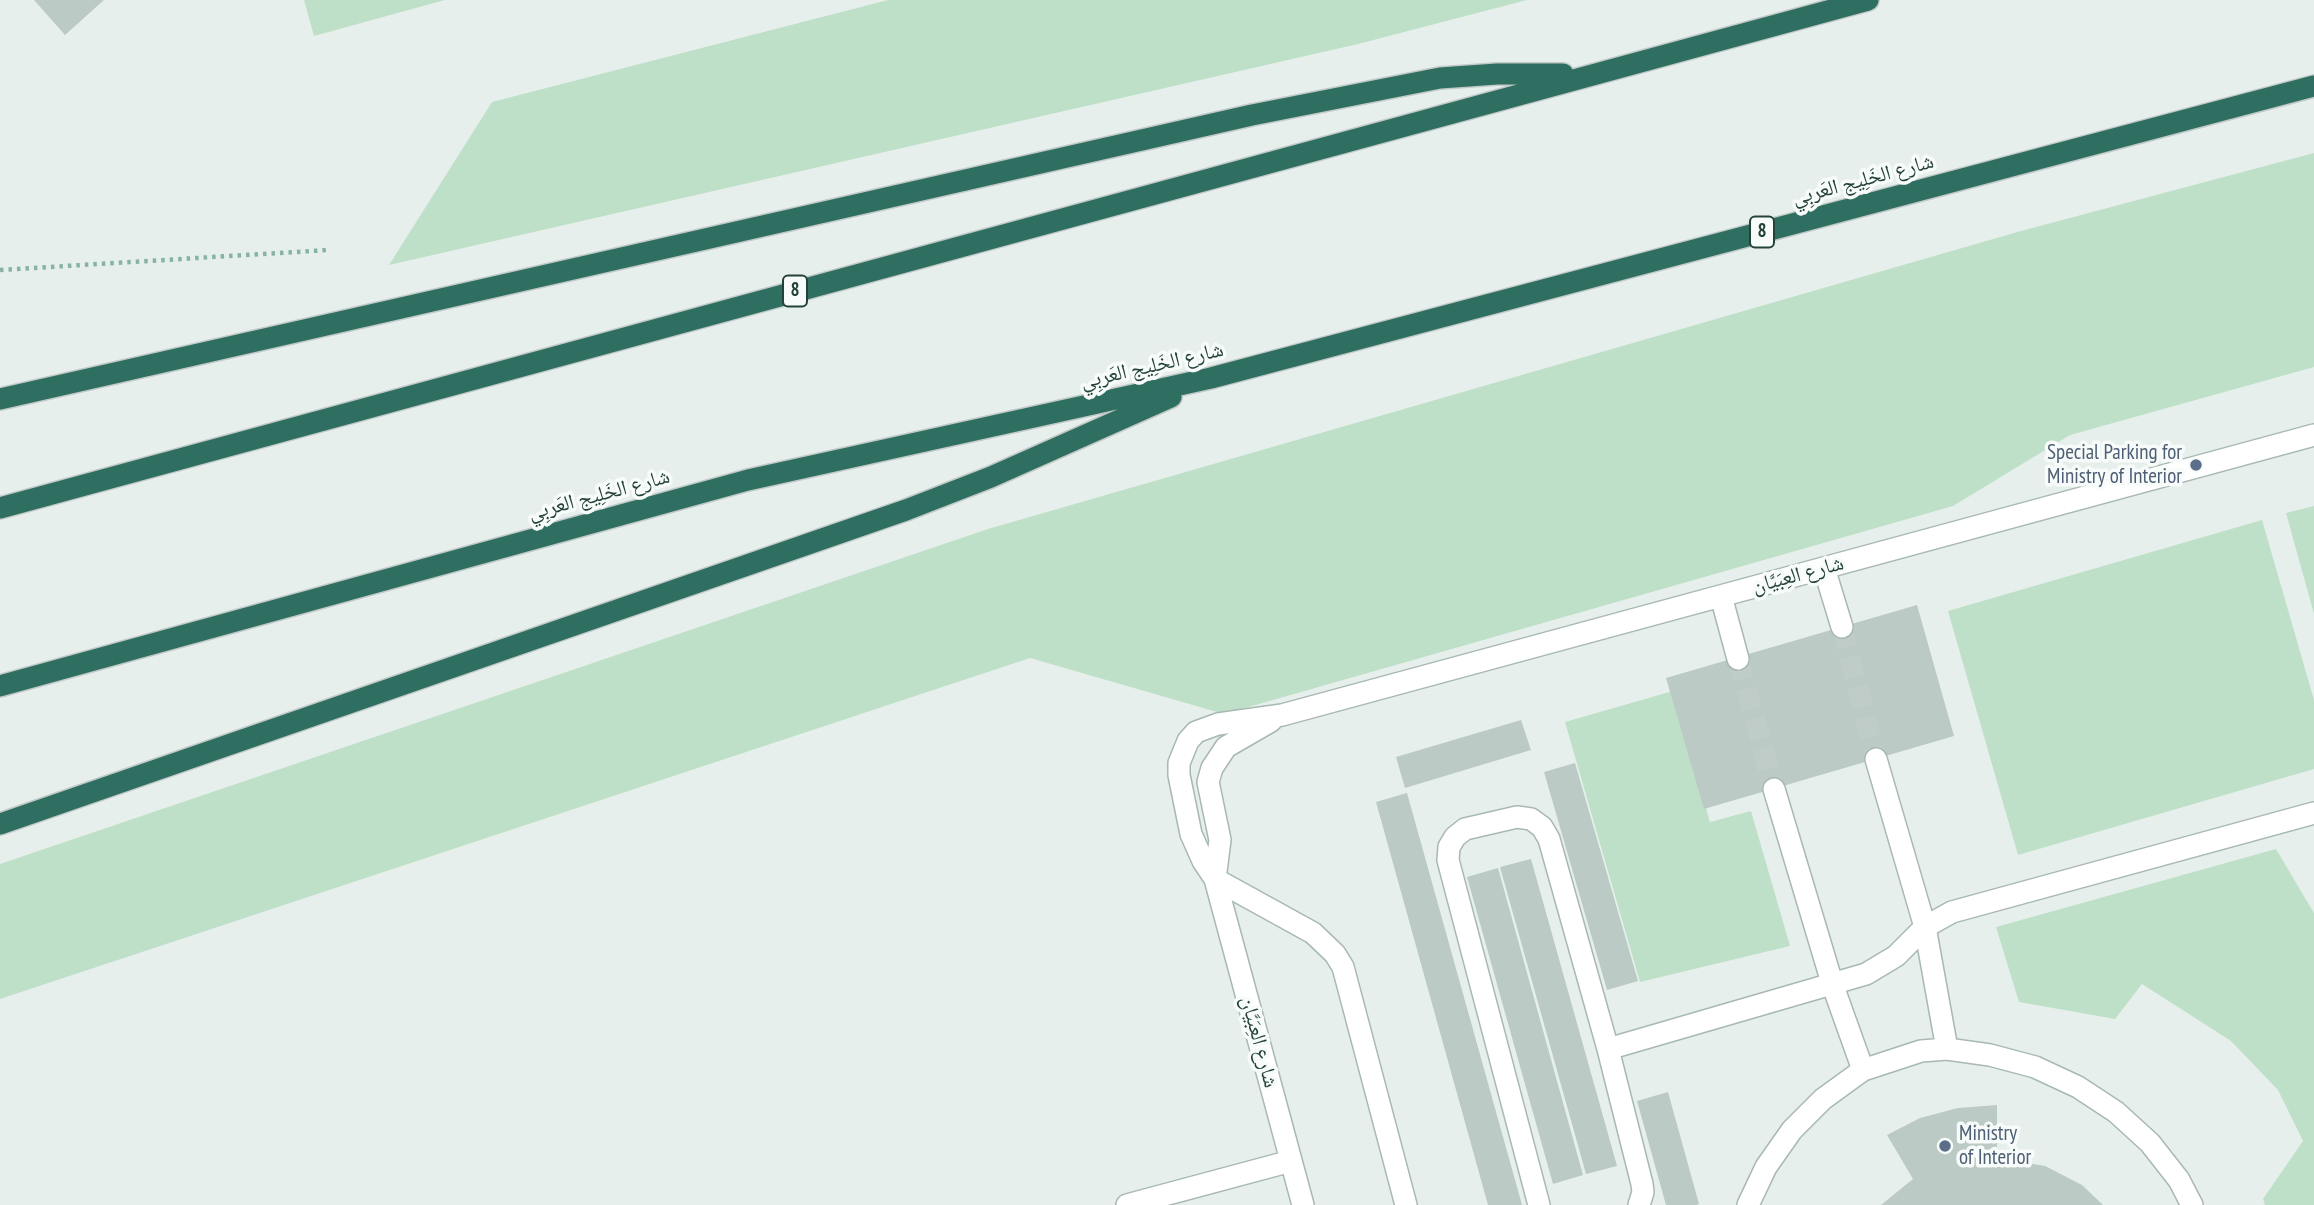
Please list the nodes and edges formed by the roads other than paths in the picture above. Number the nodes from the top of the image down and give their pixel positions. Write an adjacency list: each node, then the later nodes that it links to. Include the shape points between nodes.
1 (1868, 0): 2 (highway, 8)
2 (1589, 75): 5 (highway, via 1440,78 1266,112); 7 (highway, 8)
3 (2313, 86): 4 (highway, شارع الخَلِيج العَربِي / 8)
4 (1211, 378): 12 (highway, شارع الخَلِيج العَربِي / 8, via 748,480); 17 (highway, via 906,510)
5 (0, 400)
6 (2314, 435): 8 (street, شارع العِبَيَّان)
7 (0, 508)
8 (1825, 568): 9 (street, شارع العِبَيَّان); 10 (street)
9 (1721, 596): 11 (street); 13 (street, شارع العِبَيَّان)
10 (1842, 627)
11 (1738, 659)
12 (0, 686)
13 (1282, 715): 18 (street, شارع العِبَيَّان, via 1226,747 1212,768 1209,797 1220,840); 18 (street, شارع العِبَيَّان, via 1207,727 1196,732 1182,751 1179,775 1191,834)
14 (1877, 759): 19 (street)
15 (1774, 789): 20 (street)
16 (2314, 813): 19 (street, via 1952,912)
17 (0, 824)
18 (1215, 879): 24 (street, شارع العِبَيَّان); 27 (street, via 1313,933 1343,967)
19 (1925, 927): 20 (street, via 1882,966); 22 (street)
20 (1833, 986): 21 (street); 23 (street)
21 (1608, 1049): 28 (street, via 1542,827 1517,817 1465,829 1449,847 1448,860); 29 (street, via 1642,1185)
22 (1948, 1049): 23 (street, via 1920,1051); 31 (street, via 2035,1067 2078,1087 2116,1112 2150,1143)
23 (1863, 1070): 30 (street, via 1823,1099 1792,1130 1766,1167)
24 (1291, 1161): 25 (street); 26 (street, شارع العِبَيَّان)
25 (1126, 1205)
26 (1303, 1205)
27 (1406, 1205)
28 (1539, 1205)
29 (1639, 1205)
30 (1748, 1205)
31 (2192, 1205)

